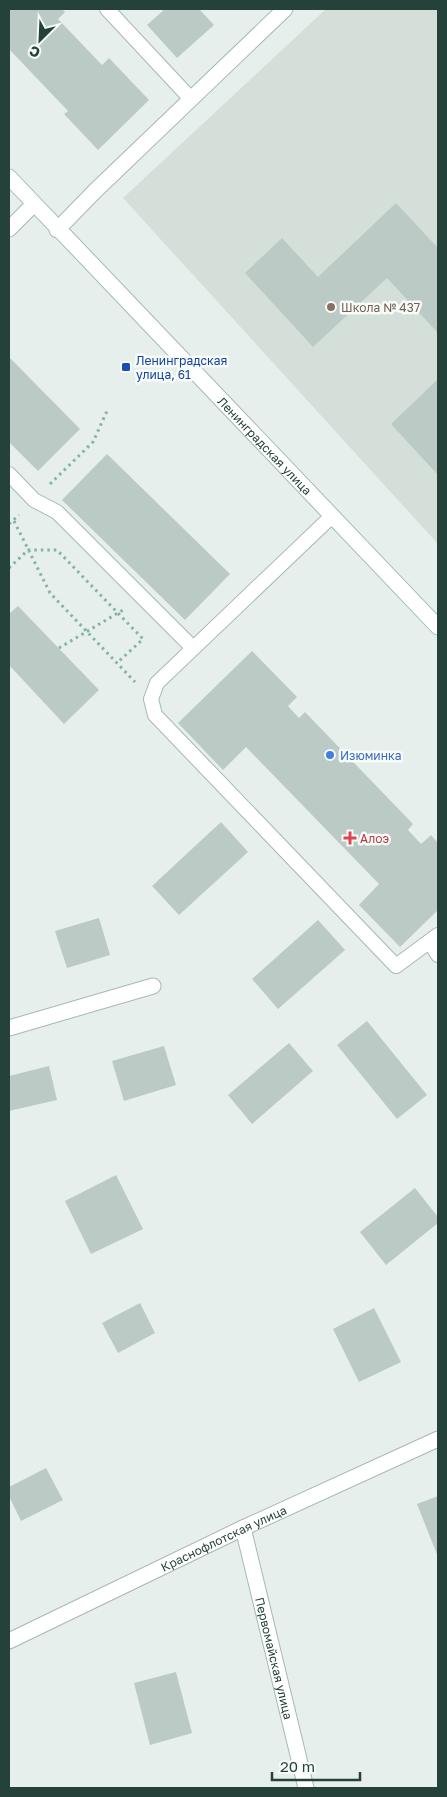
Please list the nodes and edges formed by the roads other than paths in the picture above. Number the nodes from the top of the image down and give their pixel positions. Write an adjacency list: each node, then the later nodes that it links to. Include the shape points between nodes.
1 (107, 9): 3 (lane)
2 (286, 9): 3 (street)
3 (191, 99): 7 (street)
4 (9, 177): 5 (street, Ленинградская улица)
5 (34, 204): 6 (street); 7 (street, Ленинградская улица)
6 (9, 229)
7 (58, 230): 9 (street, Ленинградская улица)
8 (9, 474): 11 (lane, via 34,500 57,512)
9 (332, 516): 10 (street, Ленинградская улица); 11 (lane)
10 (438, 627)
11 (193, 648): 12 (lane, via 157,683 151,699 155,715 396,966)
12 (434, 938): 13 (lane)
13 (438, 955)
14 (154, 986): 15 (street)
15 (9, 1028)
16 (438, 1439): 17 (street, Краснофлотская улица)
17 (243, 1528): 18 (street, Краснофлотская улица); 19 (street, Первомайская улица)
18 (9, 1641)
19 (306, 1788)

